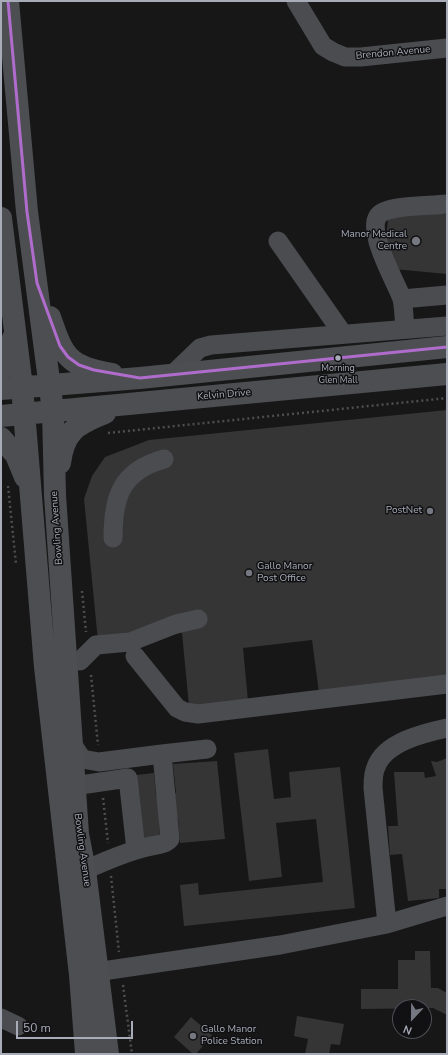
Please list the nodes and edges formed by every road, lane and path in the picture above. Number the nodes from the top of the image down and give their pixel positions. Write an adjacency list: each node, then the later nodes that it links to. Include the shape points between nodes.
1 (8, 1): 7 (main road, Bowling Avenue, via 27,212)
2 (296, 1): 3 (street, Brendon Avenue, via 323,46 345,57)
3 (447, 48)
4 (447, 204): 9 (street, via 394,209 382,212 378,216 377,237 386,267)
5 (1, 218): 12 (main road, Bowling Avenue)
6 (278, 241): 13 (street)
7 (37, 283): 18 (main road, via 60,346 68,357 79,365 94,370); 19 (main road, Bowling Avenue)
8 (447, 295): 9 (street)
9 (402, 299): 11 (street)
10 (447, 326): 11 (street)
11 (405, 329): 13 (street)
12 (15, 331): 15 (main road); 20 (main road, Bowling Avenue)
13 (343, 334): 16 (street, via 206,346 200,348)
14 (447, 347): 16 (main road)
15 (1, 370)
16 (173, 374): 18 (main road)
17 (447, 374): 21 (main road, Kelvin Drive)
18 (140, 378): 19 (main road)
19 (50, 384): 20 (main road); 22 (main road, Bowling Avenue)
20 (11, 388): 23 (main road, Bowling Avenue)
21 (133, 403): 22 (main road, Kelvin Drive); 28 (main road, via 93,418 73,429 63,445)
22 (53, 412): 23 (main road, Kelvin Drive); 28 (main road, Bowling Avenue)
23 (24, 414): 24 (main road, Kelvin Drive); 27 (main road, Bowling Avenue)
24 (1, 416)
25 (1, 438): 27 (main road, via 16,455)
26 (164, 459): 29 (street, via 140,469 122,488 114,509)
27 (32, 495): 40 (main road, Bowling Avenue, via 45,667)
28 (55, 495): 35 (main road, Bowling Avenue)
29 (113, 538)
30 (198, 619): 32 (street, via 176,624 130,642 96,645)
31 (135, 656): 33 (street, via 177,708 198,714)
32 (80, 661)
33 (447, 684)
34 (447, 728): 44 (street, via 432,731 398,745 380,759 376,766 373,788)
35 (71, 742): 38 (street, via 82,759 99,762); 40 (main road, Bowling Avenue)
36 (207, 749): 37 (street)
37 (162, 754): 38 (street); 41 (street, via 170,839)
38 (126, 758): 39 (street)
39 (128, 778): 40 (street); 41 (street)
40 (67, 787): 42 (main road, Bowling Avenue); 45 (main road, Bowling Avenue)
41 (136, 850): 42 (street)
42 (85, 870): 45 (main road, Bowling Avenue)
43 (447, 906): 44 (street)
44 (387, 924): 45 (street, via 280,944)
45 (89, 973): 48 (main road, Bowling Avenue); 49 (main road, Bowling Avenue)
46 (1, 1018): 47 (street)
47 (18, 1026)
48 (86, 1054)
49 (108, 1054)

